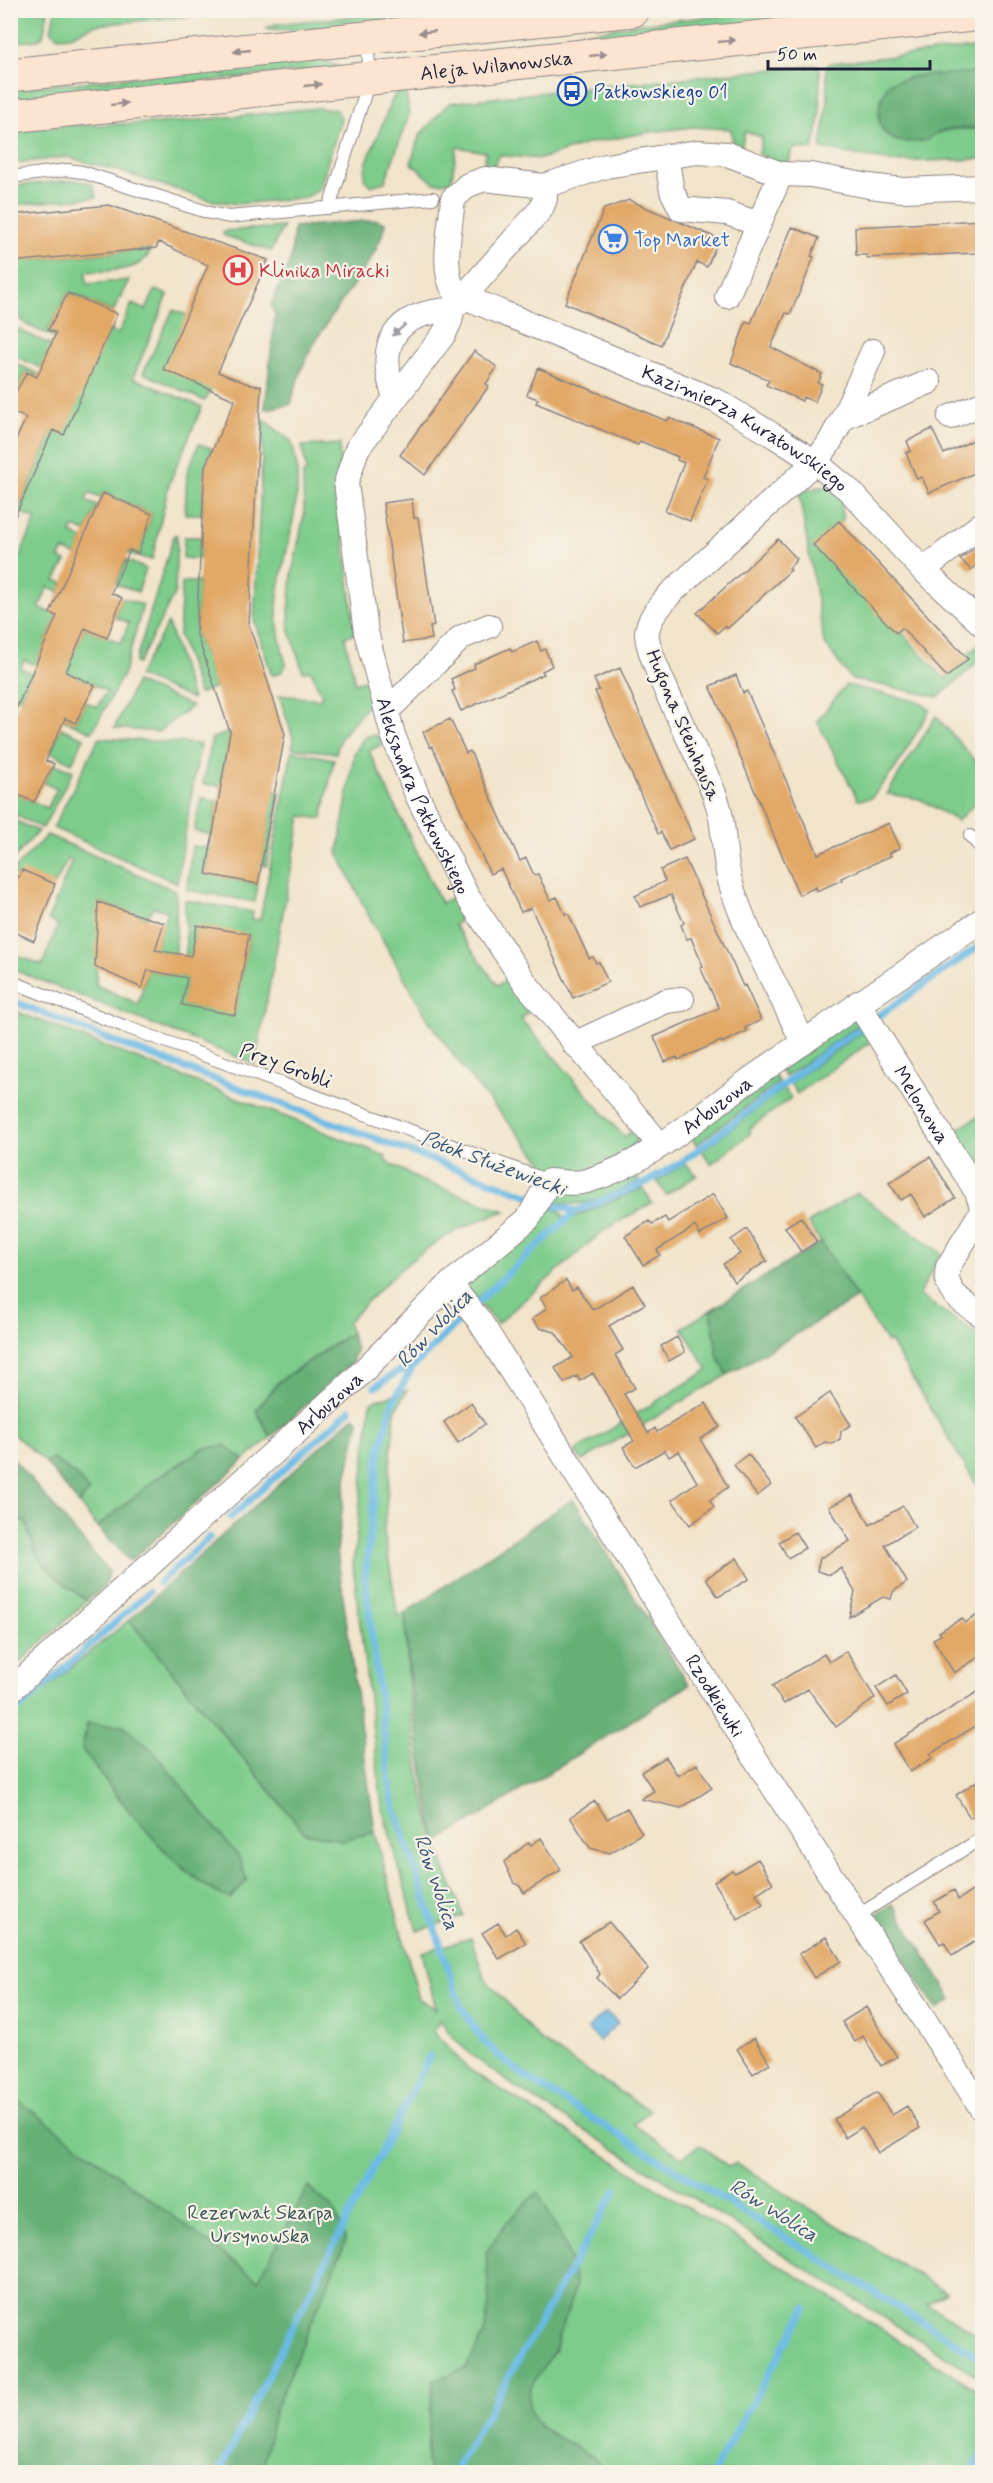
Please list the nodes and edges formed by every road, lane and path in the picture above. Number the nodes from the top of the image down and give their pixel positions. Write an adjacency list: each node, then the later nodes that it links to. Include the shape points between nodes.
1 (633, 10): 3 (main road, Aleja Wilanowska, one-way to 3)
2 (982, 14): 5 (main road, Aleja Wilanowska, one-way to 2)
3 (367, 38): 4 (main road, Aleja Wilanowska, one-way to 4); 5 (lane)
4 (10, 75)
5 (370, 78): 6 (main road, Aleja Wilanowska, one-way to 5); 13 (lane)
6 (10, 116)
7 (666, 156): 8 (street, via 728,154); 10 (street, via 606,166); 14 (street, via 672,191 681,209 727,213)
8 (781, 174): 11 (street, via 903,190); 14 (street)
9 (10, 177): 13 (lane, via 81,172 229,217)
10 (544, 186): 12 (street, via 485,179); 16 (street, via 544,204 537,215)
11 (982, 188)
12 (443, 199): 13 (lane); 16 (street, via 447,276)
13 (329, 208)
14 (759, 224): 15 (street)
15 (727, 296)
16 (457, 304): 19 (street, Aleksandra Patkowskiego, via 444,334); 19 (street, one-way to 19, via 406,324 390,338 390,378); 23 (street, Kazimierza Kuratowskiego, via 717,401)
17 (873, 351): 22 (street, Hugona Steinhausa)
18 (929, 382): 22 (street)
19 (396, 397): 28 (street, Aleksandra Patkowskiego, via 357,449 346,483 361,604)
20 (982, 404): 21 (street)
21 (950, 417)
22 (843, 418): 23 (street, Hugona Steinhausa)
23 (815, 462): 25 (street, Kazimierza Kuratowskiego, via 851,492); 35 (street, Hugona Steinhausa, via 693,571 655,612 647,632 657,668 715,796 724,826 729,879 742,916)
24 (982, 524): 25 (street)
25 (923, 570): 26 (street, Kazimierza Kuratowskiego)
26 (982, 624)
27 (489, 626): 28 (street, via 462,637)
28 (388, 710): 36 (street, Aleksandra Patkowskiego, via 393,735 417,795 467,896 526,984)
29 (970, 836): 30 (lane)
30 (982, 849)
31 (982, 920): 34 (street, Arbuzowa)
32 (10, 981): 38 (lane, Przy Grobli)
33 (682, 999): 36 (street, via 666,1001)
34 (860, 1006): 35 (street, Arbuzowa); 39 (street, Melonowa, via 977,1192)
35 (803, 1043): 37 (street, Arbuzowa)
36 (574, 1044): 37 (street, Aleksandra Patkowskiego)
37 (660, 1145): 38 (street, Arbuzowa, via 588,1181)
38 (548, 1185): 40 (street, Arbuzowa, via 534,1213)
39 (982, 1209): 41 (street, Melonowa, via 946,1275 956,1298)
40 (454, 1288): 42 (street, Arbuzowa); 44 (street, Rzodkiewki, via 479,1320)
41 (982, 1315)
42 (10, 1691)
43 (982, 1838): 44 (lane)
44 (857, 1916): 45 (street, Rzodkiewki)
45 (982, 2109)

